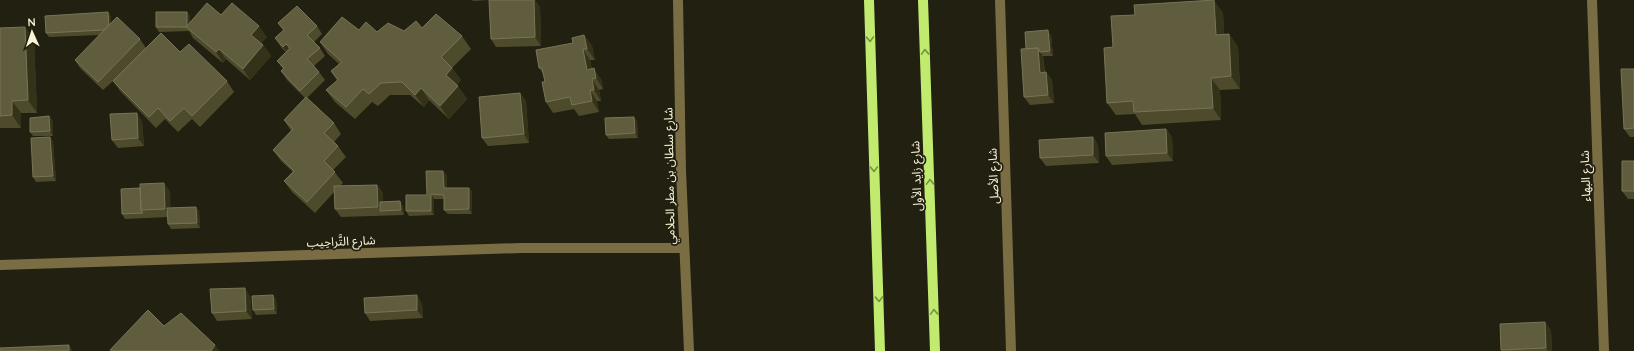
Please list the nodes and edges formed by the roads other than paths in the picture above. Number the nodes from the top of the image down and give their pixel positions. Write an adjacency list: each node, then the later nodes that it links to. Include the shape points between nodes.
1 (678, 0): 6 (street, شارع سلطان بن مطر الحلامي)
2 (869, 0): 9 (main road, one-way to 9)
3 (923, 0): 10 (main road, شارع زايد الأول, one-way to 3)
4 (1000, 0): 11 (street, شارع الأصل)
5 (1592, 0): 12 (street, شارع البهاء)
6 (684, 248): 7 (street, شارع التَّراحِيب, via 521,248); 8 (street, شارع سلطان بن مطر الحلامي)
7 (0, 265)
8 (689, 351)
9 (880, 351)
10 (935, 351)
11 (1011, 351)
12 (1604, 351)

